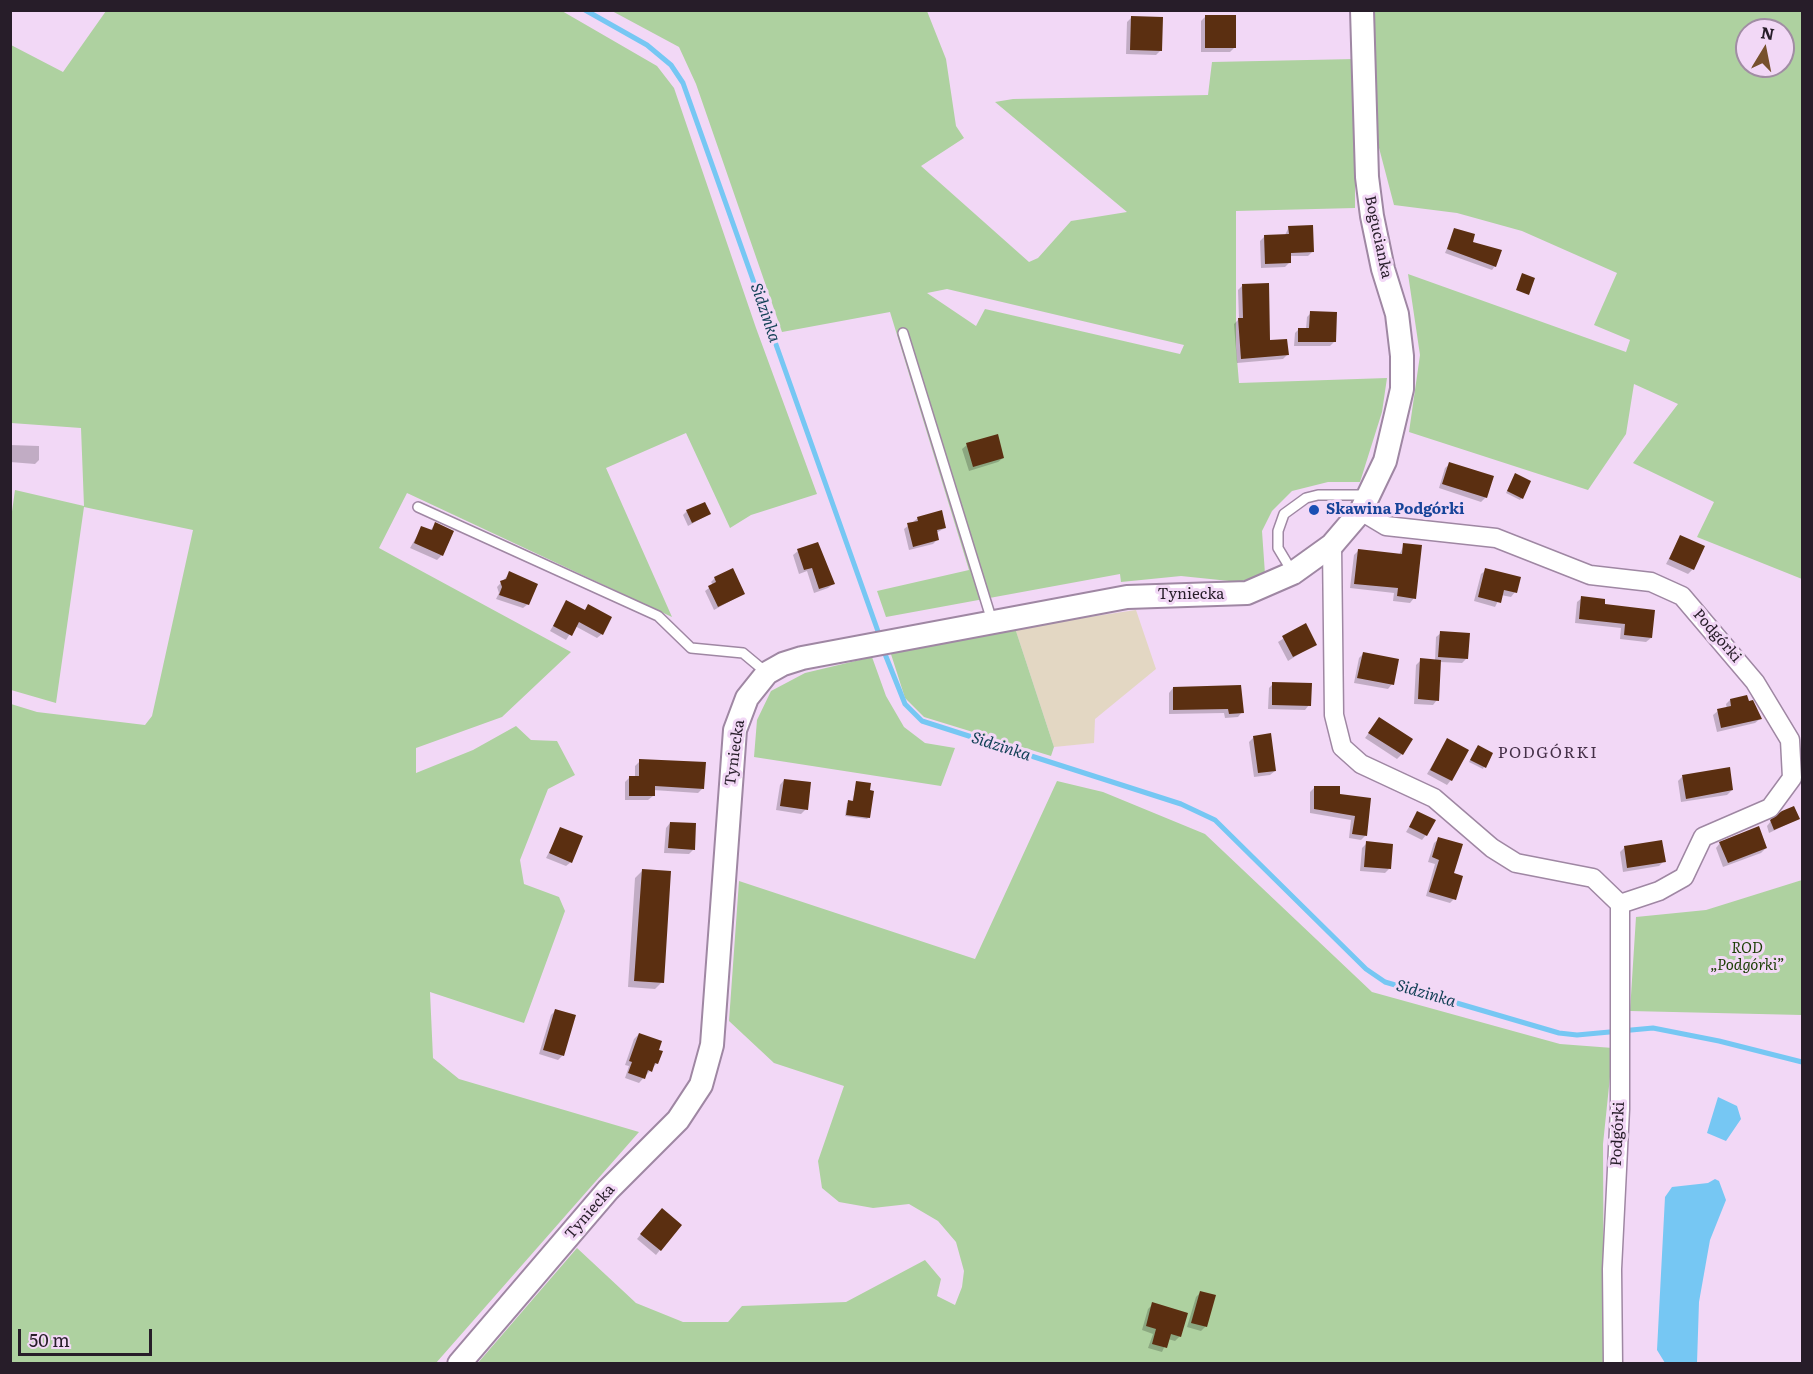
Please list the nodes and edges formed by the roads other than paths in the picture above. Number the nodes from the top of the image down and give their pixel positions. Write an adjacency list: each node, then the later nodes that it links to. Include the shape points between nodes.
1 (1362, 10): 3 (street, Bogucianka, via 1369,197 1383,269 1397,314 1402,356 1402,389)
2 (903, 333): 8 (lane)
3 (1384, 461): 4 (street, Tyniecka)
4 (1365, 503): 6 (street, Tyniecka); 7 (lane, via 1318,495 1306,498 1284,514 1278,548); 10 (street, Podgórki, via 1386,525 1496,538 1590,574 1651,582 1682,596 1755,682 1790,740 1792,778 1770,808 1703,837 1684,876 1659,891)
5 (418, 507): 9 (lane, via 658,616 691,648 743,653)
6 (1332, 545): 7 (street, Tyniecka); 10 (street, via 1334,715 1342,747 1361,764 1434,798 1492,848 1516,863 1593,878)
7 (1293, 573): 8 (street, Tyniecka, via 1247,593 1127,597)
8 (993, 623): 9 (street, Tyniecka, via 802,658)
9 (766, 673): 11 (street, Tyniecka, via 747,698 735,730 712,1045 701,1085 678,1120 608,1190)
10 (1620, 904): 12 (street, Podgórki)
11 (459, 1364)
12 (1613, 1364)

